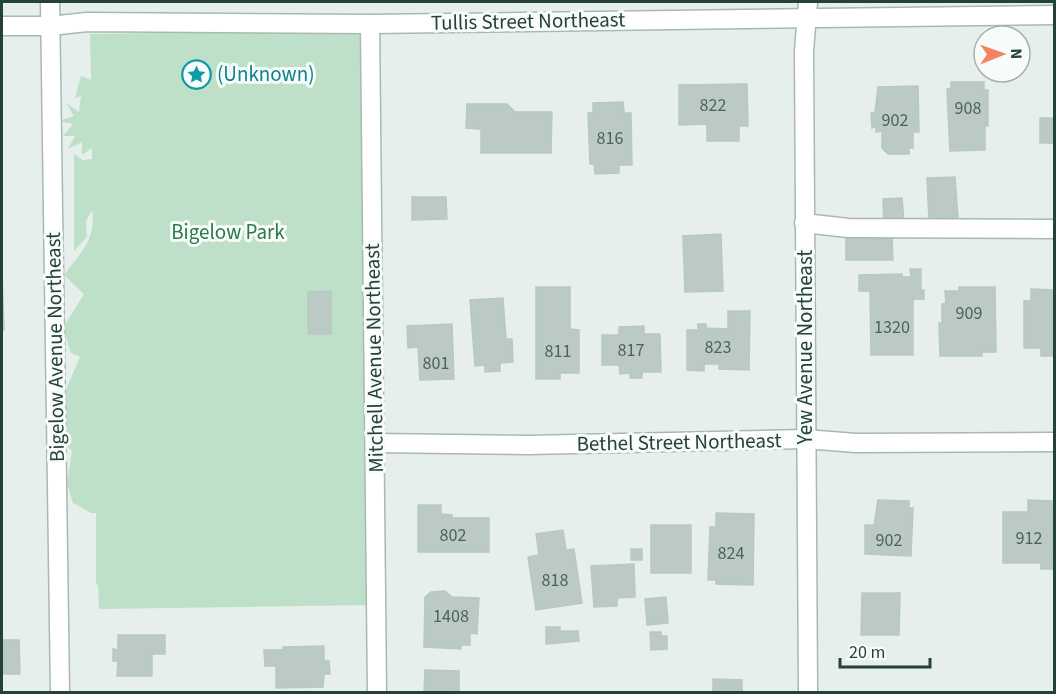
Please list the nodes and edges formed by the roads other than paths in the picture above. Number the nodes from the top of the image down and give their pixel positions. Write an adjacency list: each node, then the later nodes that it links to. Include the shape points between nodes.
1 (50, 2): 6 (street, Bigelow Avenue Northeast)
2 (809, 9): 3 (street, Tullis Street Northeast); 4 (street, Tullis Street Northeast); 7 (street, Yew Avenue Northeast, via 804,51)
3 (1054, 15)
4 (370, 24): 6 (street, Tullis Street Northeast, via 87,22); 11 (street, Mitchell Avenue Northeast)
5 (2, 26): 6 (street, Tullis Street Northeast)
6 (50, 26): 12 (street, Bigelow Avenue Northeast)
7 (804, 223): 8 (street, via 848,228); 9 (street, Yew Avenue Northeast)
8 (1054, 229)
9 (805, 439): 10 (street, Bethel Street Northeast, via 856,443); 11 (street, Bethel Street Northeast, via 528,445); 14 (street, Yew Avenue Northeast)
10 (1054, 442)
11 (375, 443): 13 (street, Mitchell Avenue Northeast)
12 (60, 693)
13 (377, 693)
14 (808, 693)

